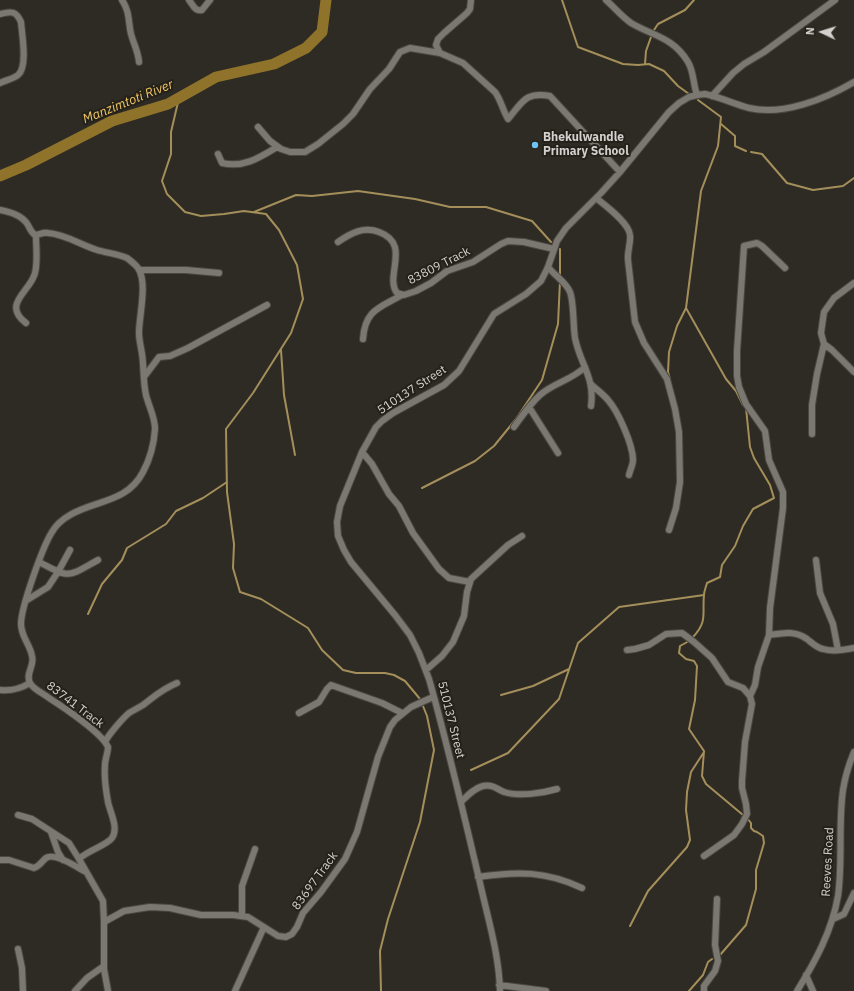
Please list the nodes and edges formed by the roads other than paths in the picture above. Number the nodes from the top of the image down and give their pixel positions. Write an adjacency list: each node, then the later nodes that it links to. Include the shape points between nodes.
1 (122, 0): 9 (street, via 128,11)
2 (188, 0): 3 (street, via 198,11)
3 (210, 0)
4 (471, 0): 8 (street, via 467,13 438,39 436,45)
5 (606, 0): 12 (street, via 624,18 664,38 678,49 689,64)
6 (835, 0): 13 (street, via 744,64)
7 (0, 14): 10 (street, via 17,14 22,29 24,59 19,74)
8 (440, 53): 15 (street, via 415,48 405,49 370,89 353,114 318,144 305,152 281,149); 17 (street, via 463,63 495,92 508,119 528,97 550,96)
9 (139, 62)
10 (0, 82)
11 (854, 82): 13 (street, via 819,100 776,110 758,110)
12 (697, 94): 13 (street); 17 (street, 510137 Street, via 679,103 669,112)
13 (712, 96)
14 (258, 127): 15 (street)
15 (277, 146): 16 (street, via 244,164 222,163)
16 (218, 154)
17 (620, 172): 18 (street, 510137 Street)
18 (596, 198): 22 (street, 510137 Street, via 563,231); 44 (street, via 622,220 629,230 627,250 635,322 644,343 667,379 675,409 679,432 680,482)
19 (0, 210): 20 (street, via 21,217)
20 (36, 236): 25 (street, via 48,233 78,241 127,258); 30 (street, via 35,275 19,298 16,308)
21 (338, 242): 28 (street, 83809 Track, via 354,232 370,229 390,238 396,250 393,287)
22 (554, 250): 23 (street, 510137 Street); 28 (street, 83809 Track, via 517,240 505,242 473,262 447,271 423,287)
23 (548, 267): 33 (street, via 567,286 571,294 575,338); 41 (street, 510137 Street, via 538,284 494,314 459,371 444,385 382,421)
24 (785, 268): 53 (street, via 762,246 756,243 744,246 737,376 746,404 765,431 769,460 783,492)
25 (139, 270): 26 (street); 35 (street, 83741 Track, via 142,289 139,335)
26 (219, 273)
27 (854, 283): 32 (street, via 834,298 824,312 821,336)
28 (402, 295): 31 (street, via 369,316 364,327)
29 (267, 305): 35 (street, via 188,348 170,356 159,356)
30 (26, 323)
31 (363, 339)
32 (827, 346): 34 (street); 40 (street, via 817,374 812,405)
33 (585, 367): 36 (street); 38 (street, via 540,395)
34 (854, 372)
35 (144, 377): 49 (street, 83741 Track, via 146,395 154,421 154,437 146,465 137,481 113,499 64,518 51,533)
36 (592, 385): 37 (street); 43 (street, via 611,404 627,436 633,458)
37 (591, 406)
38 (529, 407): 39 (street); 42 (street)
39 (514, 427)
40 (812, 434)
41 (362, 452): 51 (street, via 439,569 449,578); 57 (street, 510137 Street, via 340,506 338,536 351,562 410,635)
42 (558, 453)
43 (629, 475)
44 (669, 530)
45 (522, 536): 51 (street, via 508,544)
46 (70, 550): 50 (street)
47 (98, 560): 50 (street, via 72,574)
48 (816, 560): 56 (street, via 820,593 833,624)
49 (39, 562): 50 (street); 52 (street, 83741 Track)
50 (58, 572): 52 (street, via 44,590)
51 (470, 582): 57 (street, via 464,616 453,642)
52 (26, 600): 58 (street, 83741 Track, via 21,624 23,637 33,662 28,677)
53 (769, 635): 56 (street, via 793,633 821,649); 61 (street)
54 (854, 648): 56 (street)
55 (627, 650): 61 (street, via 649,644 666,634 682,633 712,658 728,682 743,688)
56 (838, 650)
57 (426, 670): 62 (street, 510137 Street)
58 (30, 683): 60 (street, via 9,691); 65 (street, 83741 Track)
59 (177, 683): 65 (street, via 165,687 128,714)
60 (0, 690)
61 (750, 696): 72 (street, via 752,704 745,742 742,781 747,814 734,835)
62 (433, 697): 64 (street, 83697 Track); 68 (street, 510137 Street)
63 (299, 712): 64 (street, via 319,702 331,685)
64 (402, 713): 84 (street, 83697 Track, via 388,732 378,757 357,832 342,865 303,913 292,934 280,937)
65 (105, 742): 73 (street, 83741 Track, via 108,750 104,767 105,780 114,833 110,840)
66 (854, 752): 82 (street, Reeves Road, via 843,791 840,873)
67 (557, 789): 68 (street, via 522,794 504,792 494,786 484,786 469,793)
68 (461, 802): 77 (street, 510137 Street)
69 (18, 814): 70 (street, via 32,819)
70 (50, 831): 73 (street, via 70,843); 75 (street)
71 (255, 849): 81 (street, via 242,886)
72 (704, 856)
73 (79, 859): 76 (street)
74 (0, 860): 75 (street, via 9,860 34,868 48,857)
75 (63, 860): 76 (street)
76 (84, 871): 83 (street, via 102,899)
77 (478, 877): 78 (street, via 499,873 532,873 550,876); 88 (street, 510137 Street, via 494,940)
78 (582, 888)
79 (854, 893): 82 (street, via 844,914)
80 (717, 899): 94 (street, via 715,945 718,961 715,971 704,986)
81 (242, 916): 83 (street, 83697 Track, via 201,915 170,908 150,907 124,911); 84 (street, 83697 Track, via 253,919)
82 (833, 919): 87 (street, Reeves Road)
83 (104, 922): 86 (street)
84 (264, 927): 92 (street)
85 (18, 949): 89 (street)
86 (104, 966): 90 (street, via 87,978); 91 (street)
87 (806, 976): 95 (street, Reeves Road); 96 (street)
88 (500, 988): 93 (street)
89 (23, 991)
90 (75, 991)
91 (108, 991)
92 (235, 991)
93 (546, 991)
94 (704, 991)
95 (797, 991)
96 (813, 991)

